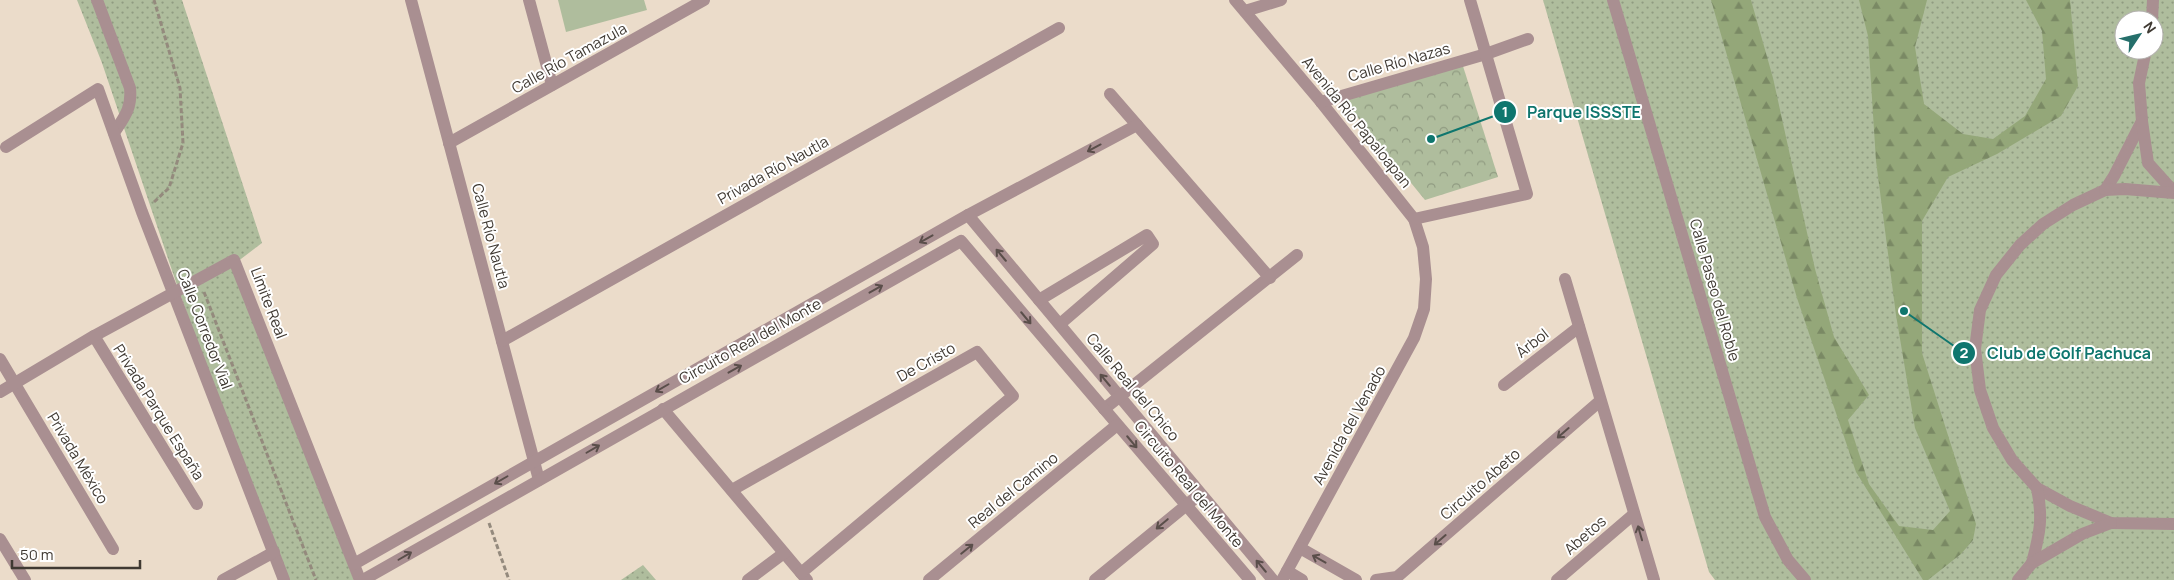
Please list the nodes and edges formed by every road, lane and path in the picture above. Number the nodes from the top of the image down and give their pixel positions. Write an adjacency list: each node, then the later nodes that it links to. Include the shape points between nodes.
1 (97, 0): 20 (street, via 132,101)
2 (154, 0): 25 (path, via 180,88 183,142 169,188)
3 (411, 0): 21 (street, Calle Río Nautla)
4 (529, 0): 15 (street)
5 (704, 0): 15 (street, Calle Río Tamazula)
6 (1235, 0): 10 (street, Avenida Río Papaloapan)
7 (1281, 0): 10 (street)
8 (1470, 0): 13 (street)
9 (1613, 0): 84 (street, Calle Paseo del Roble, via 1765,517 1788,560)
10 (1245, 11): 17 (street, Avenida Río Papaloapan)
11 (1059, 28): 38 (street, Privada Río Nautla)
12 (1528, 39): 13 (street, Calle Río Nazas)
13 (1486, 54): 17 (street, Calle Río Nazas); 27 (street, via 1527,194)
14 (2144, 60): 18 (street, via 2139,83)
15 (552, 86): 21 (street, Calle Río Tamazula)
16 (1110, 94): 19 (street)
17 (1321, 102): 27 (street, Avenida Río Papaloapan)
18 (2142, 121): 23 (street); 24 (street, via 2148,163)
19 (1137, 125): 26 (street, Circuito Real del Monte, one-way to 26); 29 (street)
20 (114, 133): 22 (street, Calle Corredor Vial, via 98,89); 25 (street, Calle Corredor Vial)
21 (449, 143): 38 (street, Calle Río Nautla)
22 (6, 147)
23 (2105, 190): 24 (street); 50 (street, via 2073,204 2043,224 2020,245 1996,275 1980,310 1976,349 1980,390 1993,428 2012,460)
24 (2174, 192)
25 (142, 212): 33 (street, Calle Corredor Vial)
26 (968, 215): 34 (street, Calle Real del Chico, one-way to 26); 48 (street, Circuito Real del Monte, one-way to 48)
27 (1414, 219): 31 (street, Avenida Río Papaloapan, via 1423,247)
28 (1297, 255): 29 (street)
29 (1270, 278): 43 (street)
30 (199, 279): 33 (street, Límite Real); 65 (street, Límite Real, via 234,260); 71 (path)
31 (1426, 279): 60 (street, Avenida del Venado, via 1424,309 1414,338)
32 (1565, 279): 36 (street)
33 (173, 292): 37 (street, Límite Real); 62 (street, Calle Corredor Vial)
34 (1039, 300): 35 (street, Calle Real del Chico); 35 (street, via 1146,235 1153,244)
35 (1060, 324): 43 (street, Calle Real del Chico, one-way to 35)
36 (1579, 326): 41 (street, Árbol); 44 (street)
37 (94, 336): 40 (street, Límite Real); 53 (street, Privada Parque España)
38 (502, 341): 48 (street, Calle Río Nautla)
39 (0, 358): 40 (street, Privada México)
40 (15, 383): 42 (street, Límite Real); 61 (street, Privada México)
41 (1504, 385)
42 (0, 392)
43 (1119, 396): 46 (street); 52 (street, Calle Real del Chico)
44 (1600, 401): 56 (street); 81 (street, Circuito Abeto, one-way to 81, via 1397,577)
45 (663, 409): 46 (street, Circuito Real del Monte, one-way to 46, via 961,241); 49 (street, Circuito Real del Monte, one-way to 45); 51 (street, De Cristo)
46 (1104, 410): 47 (street, Circuito Real del Monte)
47 (1118, 425): 54 (street, Circuito Real del Monte, one-way to 54); 75 (street, Real del Camino, one-way to 47)
48 (534, 461): 49 (street, Calle Río Nautla); 65 (street, Circuito Real del Monte, one-way to 65)
49 (539, 480): 55 (street, Circuito Real del Monte)
50 (2037, 488): 57 (street); 64 (street, via 2041,512)
51 (732, 490): 63 (street, De Cristo); 66 (street, De Cristo, via 977,352 1013,396)
52 (1200, 494): 54 (street); 78 (street, Calle Real del Chico, one-way to 52)
53 (197, 504)
54 (1185, 505): 76 (street, one-way to 76); 77 (street, Circuito Real del Monte)
55 (484, 511): 72 (street, Circuito Real del Monte, one-way to 55); 73 (path)
56 (1634, 514): 82 (street, Abetos); 83 (street, one-way to 56)
57 (2110, 523): 58 (street); 64 (street, via 2082,534)
58 (2174, 524)
59 (0, 539): 68 (street)
60 (1300, 548): 67 (street, Avenida del Venado); 80 (street, one-way to 60)
61 (113, 549)
62 (274, 552): 69 (street); 70 (street, Calle Corredor Vial)
63 (784, 553): 66 (street, De Cristo); 74 (street)
64 (2032, 563): 85 (street)
65 (354, 564): 72 (street, Límite Real)
66 (804, 576)
67 (1285, 576): 79 (street)
68 (25, 580)
69 (223, 580)
70 (284, 580)
71 (316, 580)
72 (361, 580)
73 (510, 580)
74 (748, 580)
75 (929, 580)
76 (1095, 580)
77 (1250, 580)
78 (1273, 580)
79 (1302, 580)
80 (1356, 580)
81 (1376, 580)
82 (1557, 580)
83 (1654, 580)
84 (1805, 580)
85 (2018, 580)

